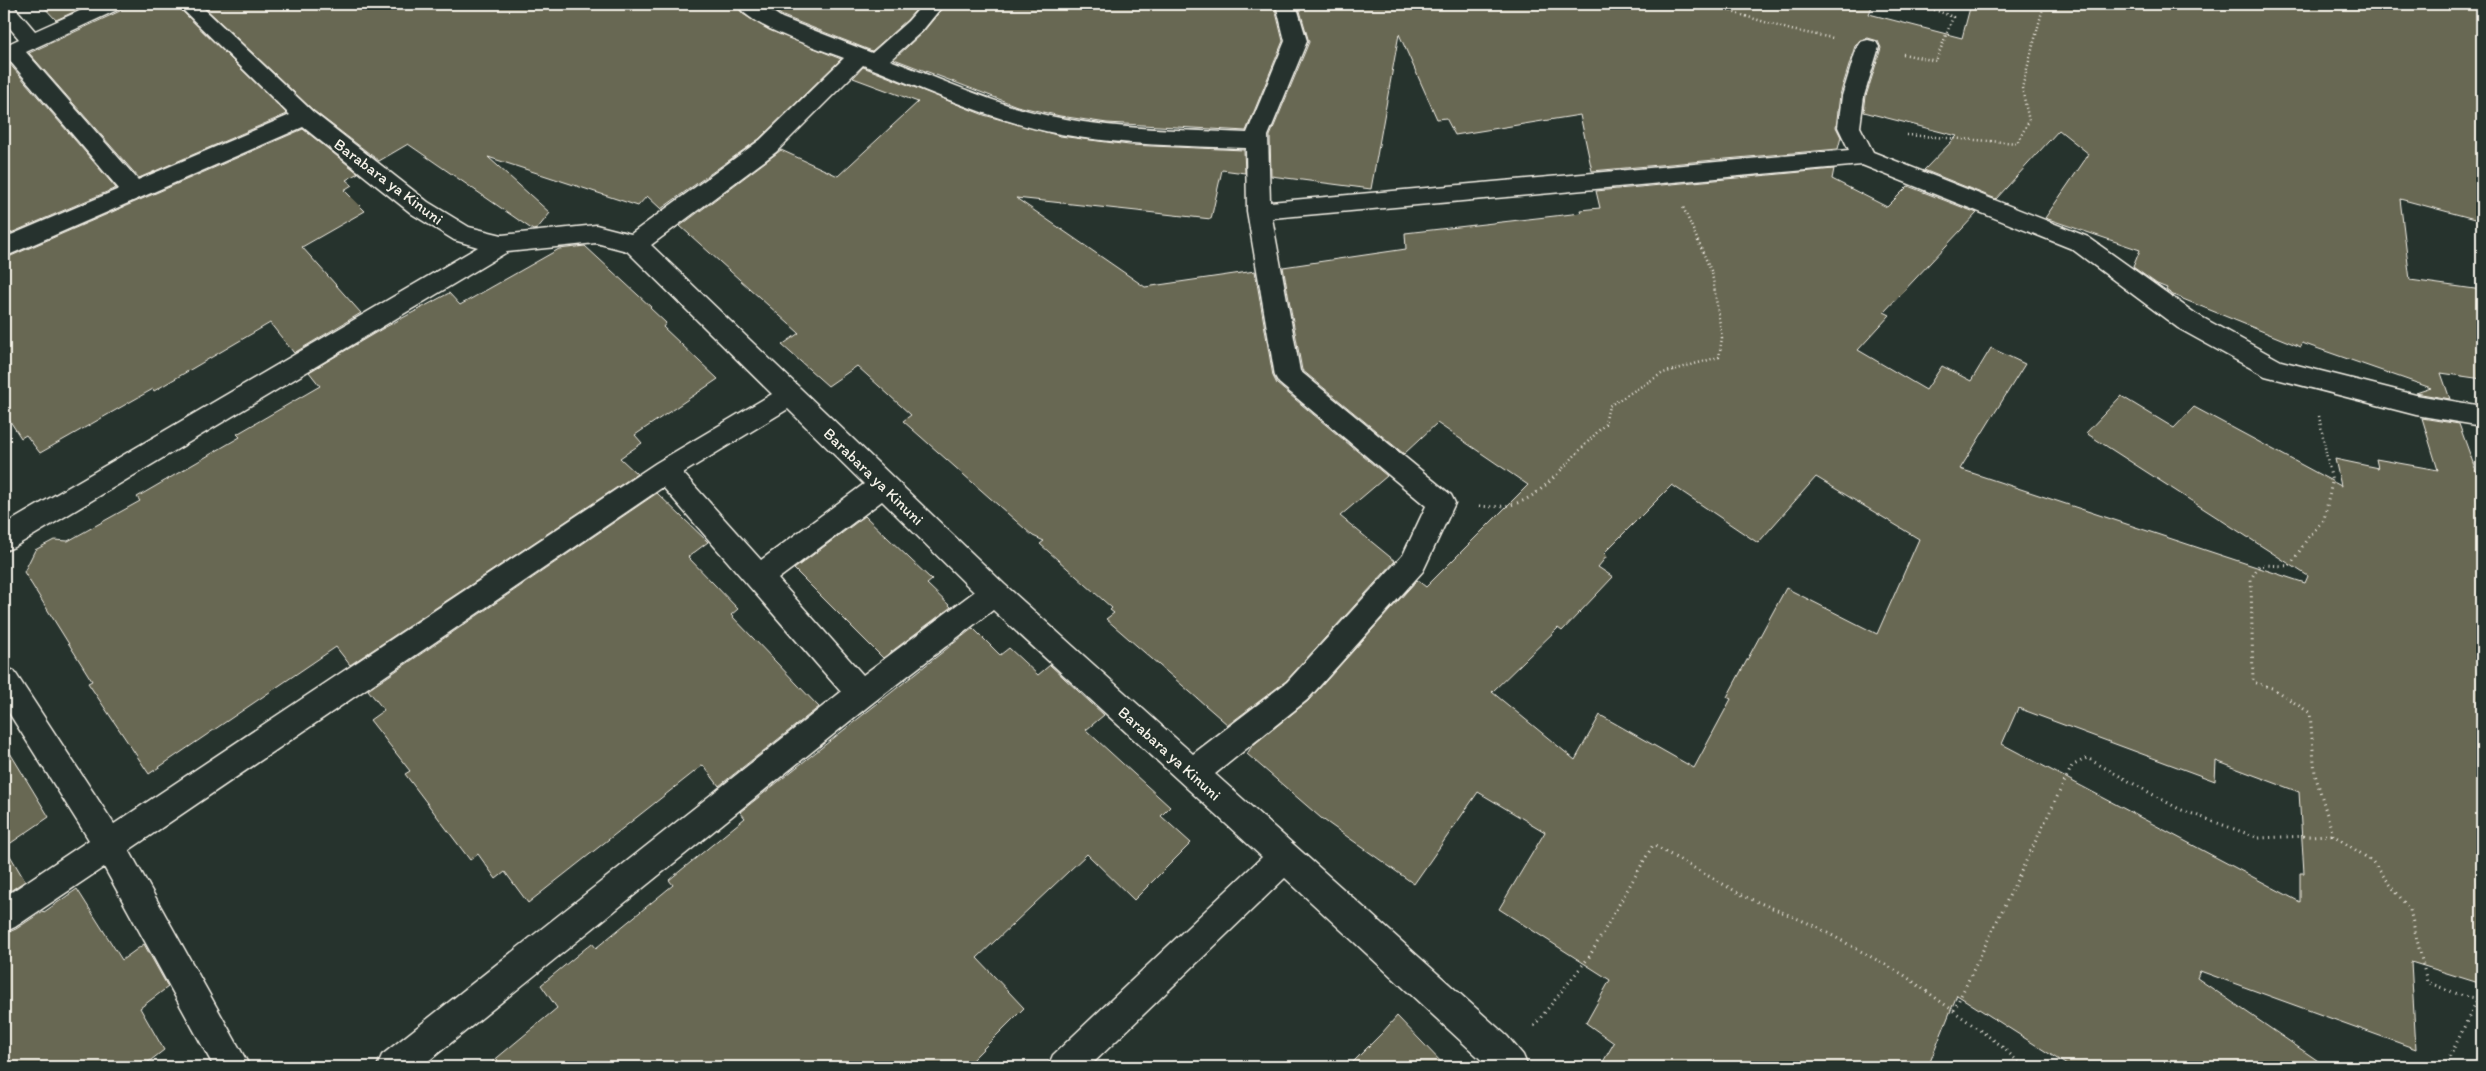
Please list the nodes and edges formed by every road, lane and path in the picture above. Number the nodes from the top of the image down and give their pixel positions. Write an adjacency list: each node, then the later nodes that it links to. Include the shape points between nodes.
1 (112, 4): 11 (street)
2 (187, 4): 13 (street, Barabara ya Kinuni)
3 (747, 4): 12 (street, via 775,23)
4 (934, 4): 12 (street, via 915,26)
5 (1286, 4): 15 (street, via 1296,41)
6 (1727, 4): 10 (path, via 1732,12 1791,30)
7 (1920, 4): 10 (path, via 1953,17 1936,62)
8 (2044, 4): 14 (path, via 2022,88 2029,121 2017,143 1924,138)
9 (4, 8): 11 (street)
10 (1868, 47): 14 (street, via 1853,96)
11 (16, 48): 18 (street)
12 (867, 59): 15 (street, via 996,108 1060,126 1155,137); 21 (street, via 768,146)
13 (305, 117): 18 (street); 20 (street, Barabara ya Kinuni, via 420,208 462,234)
14 (1849, 127): 16 (street)
15 (1258, 142): 19 (street)
16 (1864, 157): 17 (street); 23 (street, via 2080,243 2187,321 2274,369)
17 (1668, 174): 19 (street); 28 (path, via 1712,273 1722,338 1719,357 1663,373 1609,406 1605,424 1538,494 1502,508)
18 (134, 191): 22 (street)
19 (1259, 211): 28 (street, via 1288,376)
20 (502, 244): 21 (street, Barabara ya Kinuni, via 596,234); 29 (street)
21 (635, 244): 24 (street, Barabara ya Kinuni)
22 (4, 248)
23 (2310, 378): 25 (street, via 2416,405); 35 (path, via 2332,482 2324,520 2290,566 2259,565 2251,580 2253,682 2272,688 2310,713 2316,774)
24 (791, 395): 26 (street); 27 (street, Barabara ya Kinuni)
25 (2482, 416)
26 (665, 471): 30 (street); 36 (street)
27 (883, 485): 30 (street); 31 (street, Barabara ya Kinuni)
28 (1441, 503): 34 (street, via 1413,563 1297,691)
29 (4, 540)
30 (759, 577): 33 (street)
31 (994, 593): 33 (street); 34 (street, Barabara ya Kinuni)
32 (4, 680): 36 (street)
33 (861, 694): 43 (street)
34 (1193, 773): 37 (street, Barabara ya Kinuni)
35 (2333, 835): 39 (path, via 2372,861 2405,902 2410,910 2426,982); 40 (path, via 2259,838 2178,809 2087,758 2072,766)
36 (109, 844): 38 (street); 42 (street)
37 (1284, 856): 41 (street, Barabara ya Kinuni, via 1495,1048); 44 (street)
38 (4, 916)
39 (2480, 999): 46 (path)
40 (1954, 1010): 41 (path, via 1904,975 1815,926 1746,897 1653,845 1589,957); 45 (path)
41 (1508, 1064)
42 (233, 1067)
43 (394, 1067)
44 (1066, 1067)
45 (2024, 1067)
46 (2445, 1067)

